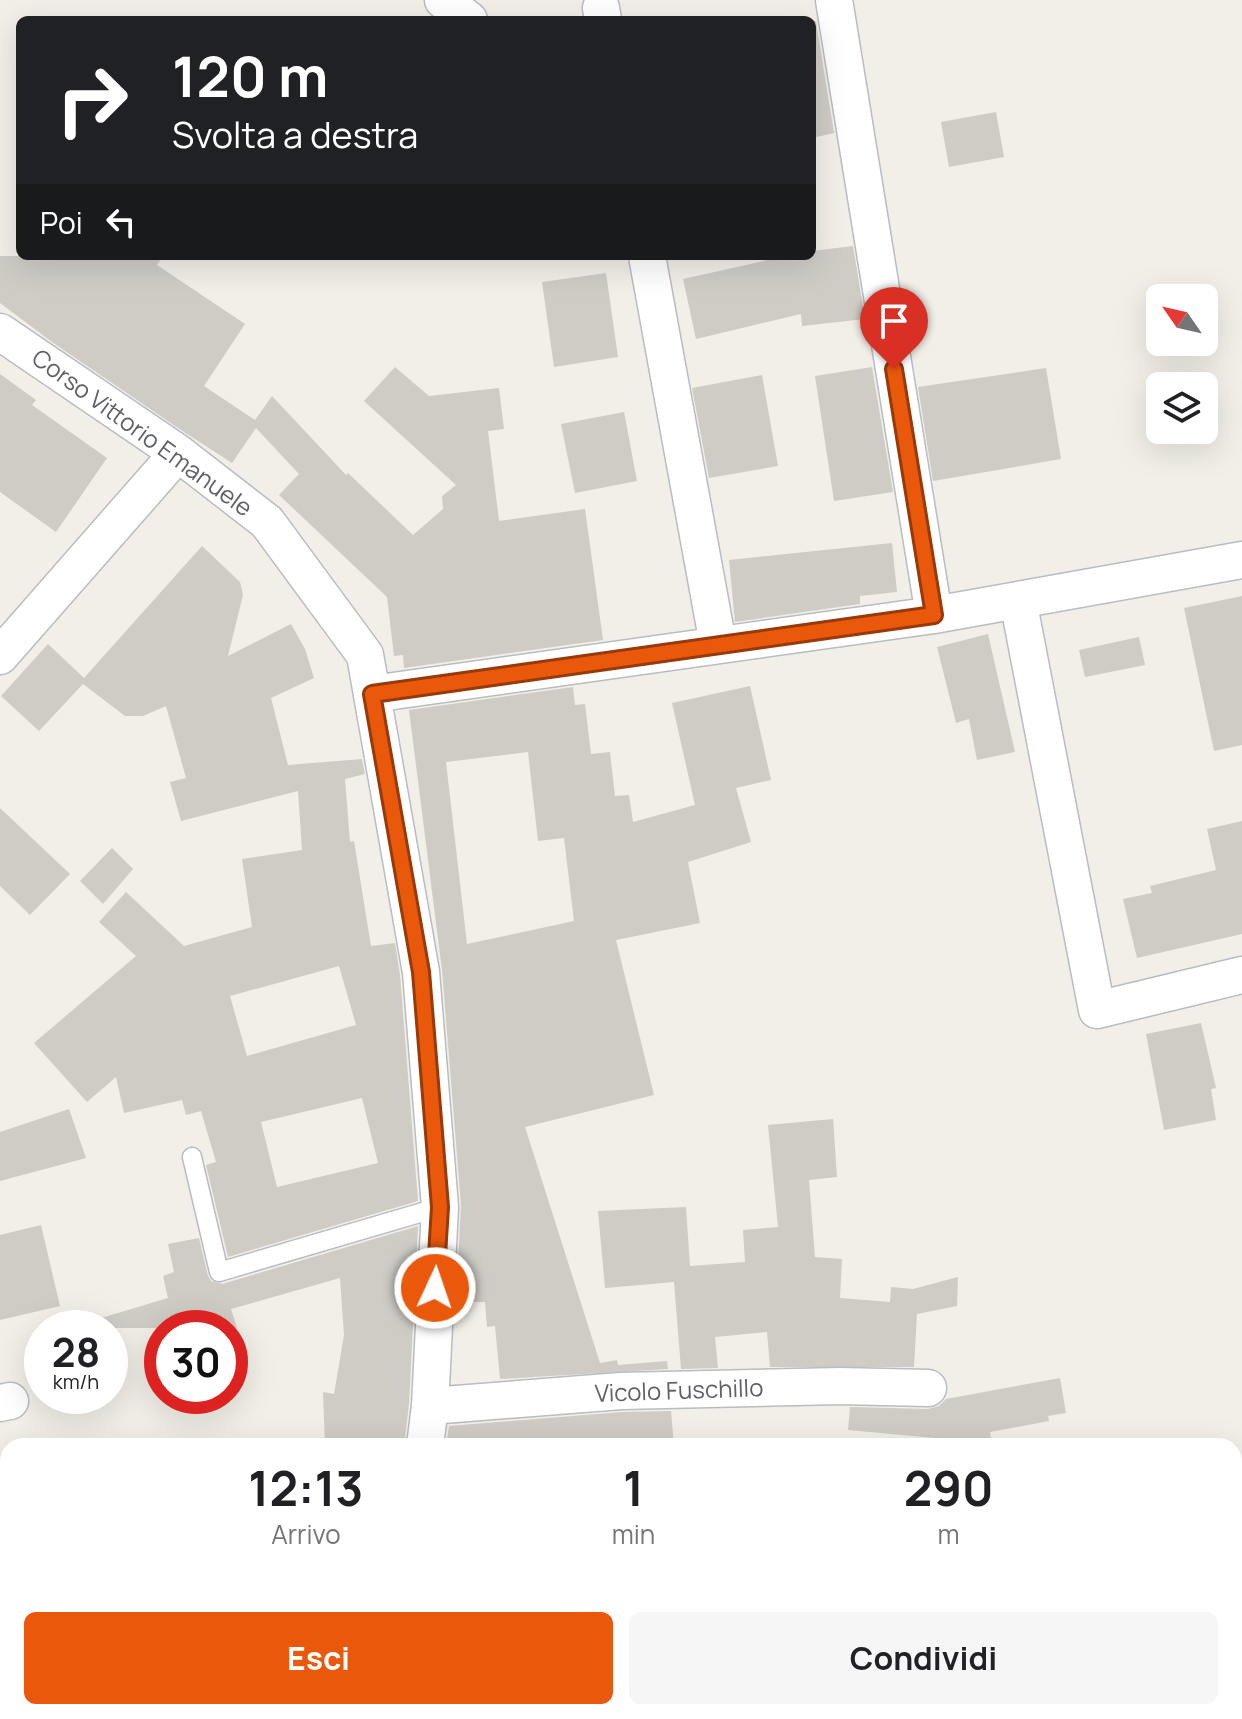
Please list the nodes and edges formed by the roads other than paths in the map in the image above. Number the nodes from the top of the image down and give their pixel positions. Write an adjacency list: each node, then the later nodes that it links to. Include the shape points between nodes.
1 (443, 0): 3 (street)
2 (834, 0): 9 (street)
3 (464, 16)
4 (648, 260): 10 (street)
5 (0, 332): 6 (street, Corso Vittorio Emanuele)
6 (178, 453): 11 (street); 12 (street, Corso Vittorio Emanuele, via 267,522 365,655)
7 (1242, 560): 8 (street)
8 (1018, 600): 9 (street); 13 (street, via 1097,1010)
9 (934, 615): 10 (street)
10 (718, 644): 12 (street)
11 (0, 656)
12 (372, 694): 15 (street, via 421,972)
13 (1242, 975)
14 (192, 1157): 15 (lane, via 219,1272)
15 (440, 1207): 17 (street)
16 (928, 1388): 17 (street, Vicolo Fuschillo, via 621,1391)
17 (430, 1406): 18 (street)
18 (426, 1438)

